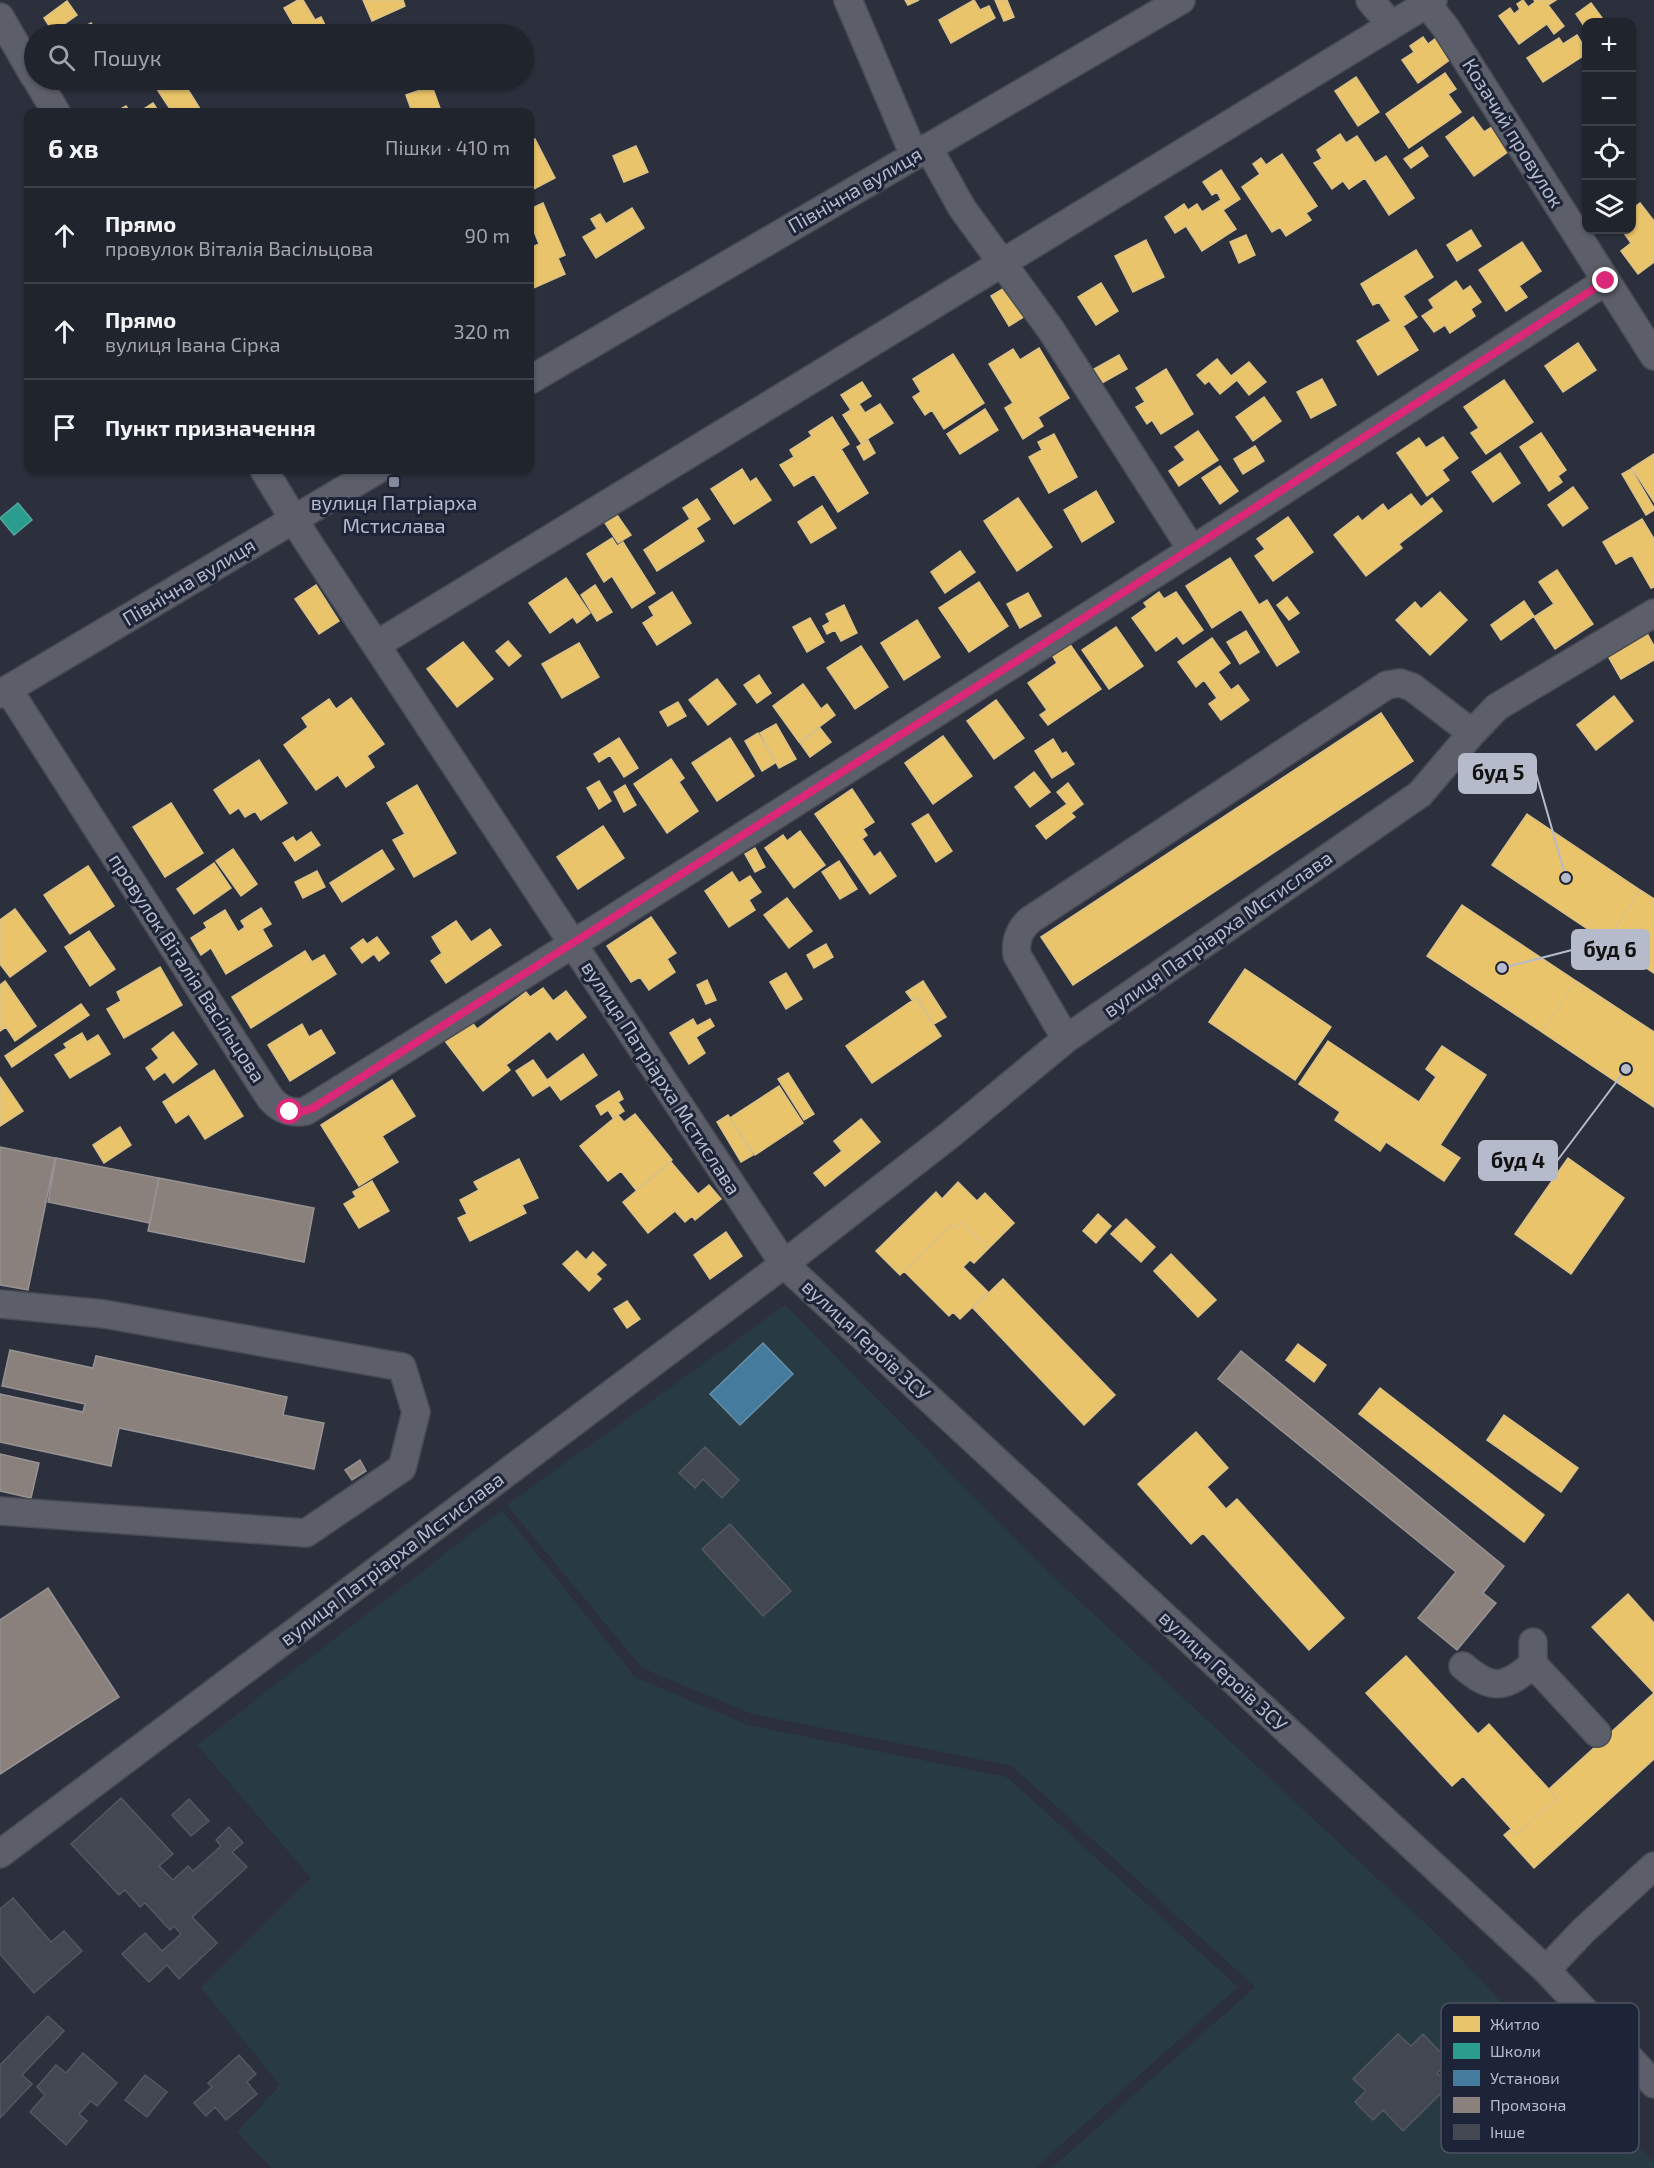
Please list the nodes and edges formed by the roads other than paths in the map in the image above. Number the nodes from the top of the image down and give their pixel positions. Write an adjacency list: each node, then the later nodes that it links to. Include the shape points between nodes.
1 (848, 0): 10 (street)
2 (1181, 0): 10 (street, Північна вулиця)
3 (1370, 0): 6 (street)
4 (1430, 2): 6 (street); 12 (street, Козачий провулок)
5 (0, 17): 7 (street)
6 (1391, 25): 11 (street)
7 (24, 58)
8 (43, 90): 9 (street)
9 (54, 108)
10 (921, 151): 11 (street); 14 (street, Північна вулиця)
11 (1002, 263): 18 (street, via 1051,330); 20 (street)
12 (1606, 281): 13 (street, Козачий провулок); 18 (street, провулок Віталія Васільцова)
13 (1654, 356)
14 (534, 378)
15 (266, 474): 17 (street, вулиця Патріарха Мстислава)
16 (370, 474): 17 (street, Північна вулиця)
17 (293, 519): 20 (street, вулиця Патріарха Мстислава); 21 (street, Північна вулиця)
18 (1192, 550): 23 (street, провулок Віталія Васільцова)
19 (1654, 613): 22 (street, вулиця Патріарха Мстислава, via 1497,707)
20 (376, 645): 23 (street, вулиця Патріарха Мстислава)
21 (4, 692): 23 (street, провулок Віталія Васільцова, via 270,1098 282,1109 298,1113 313,1108)
22 (1472, 733): 24 (street, вулиця Патріарха Мстислава, via 1420,794); 24 (street, via 1412,687 1388,685 1030,920 1017,939 1017,954)
23 (573, 944): 25 (street, вулиця Патріарха Мстислава)
24 (1066, 1039): 25 (street, вулиця Патріарха Мстислава)
25 (784, 1264): 30 (street, вулиця Патріарха Мстислава); 32 (street, вулиця Героїв ЗСУ)
26 (0, 1304): 27 (street, via 104,1314 402,1367 416,1412 402,1468 306,1533)
27 (0, 1511)
28 (1462, 1666): 29 (street, via 1483,1681 1497,1685 1512,1681 1533,1653)
29 (1597, 1733)
30 (0, 1854)
31 (1653, 1869): 32 (street)
32 (1546, 1970): 33 (street, вулиця Героїв ЗСУ)
33 (1577, 2003)
34 (1639, 2068): 35 (street, вулиця Героїв ЗСУ)
35 (1654, 2084)

